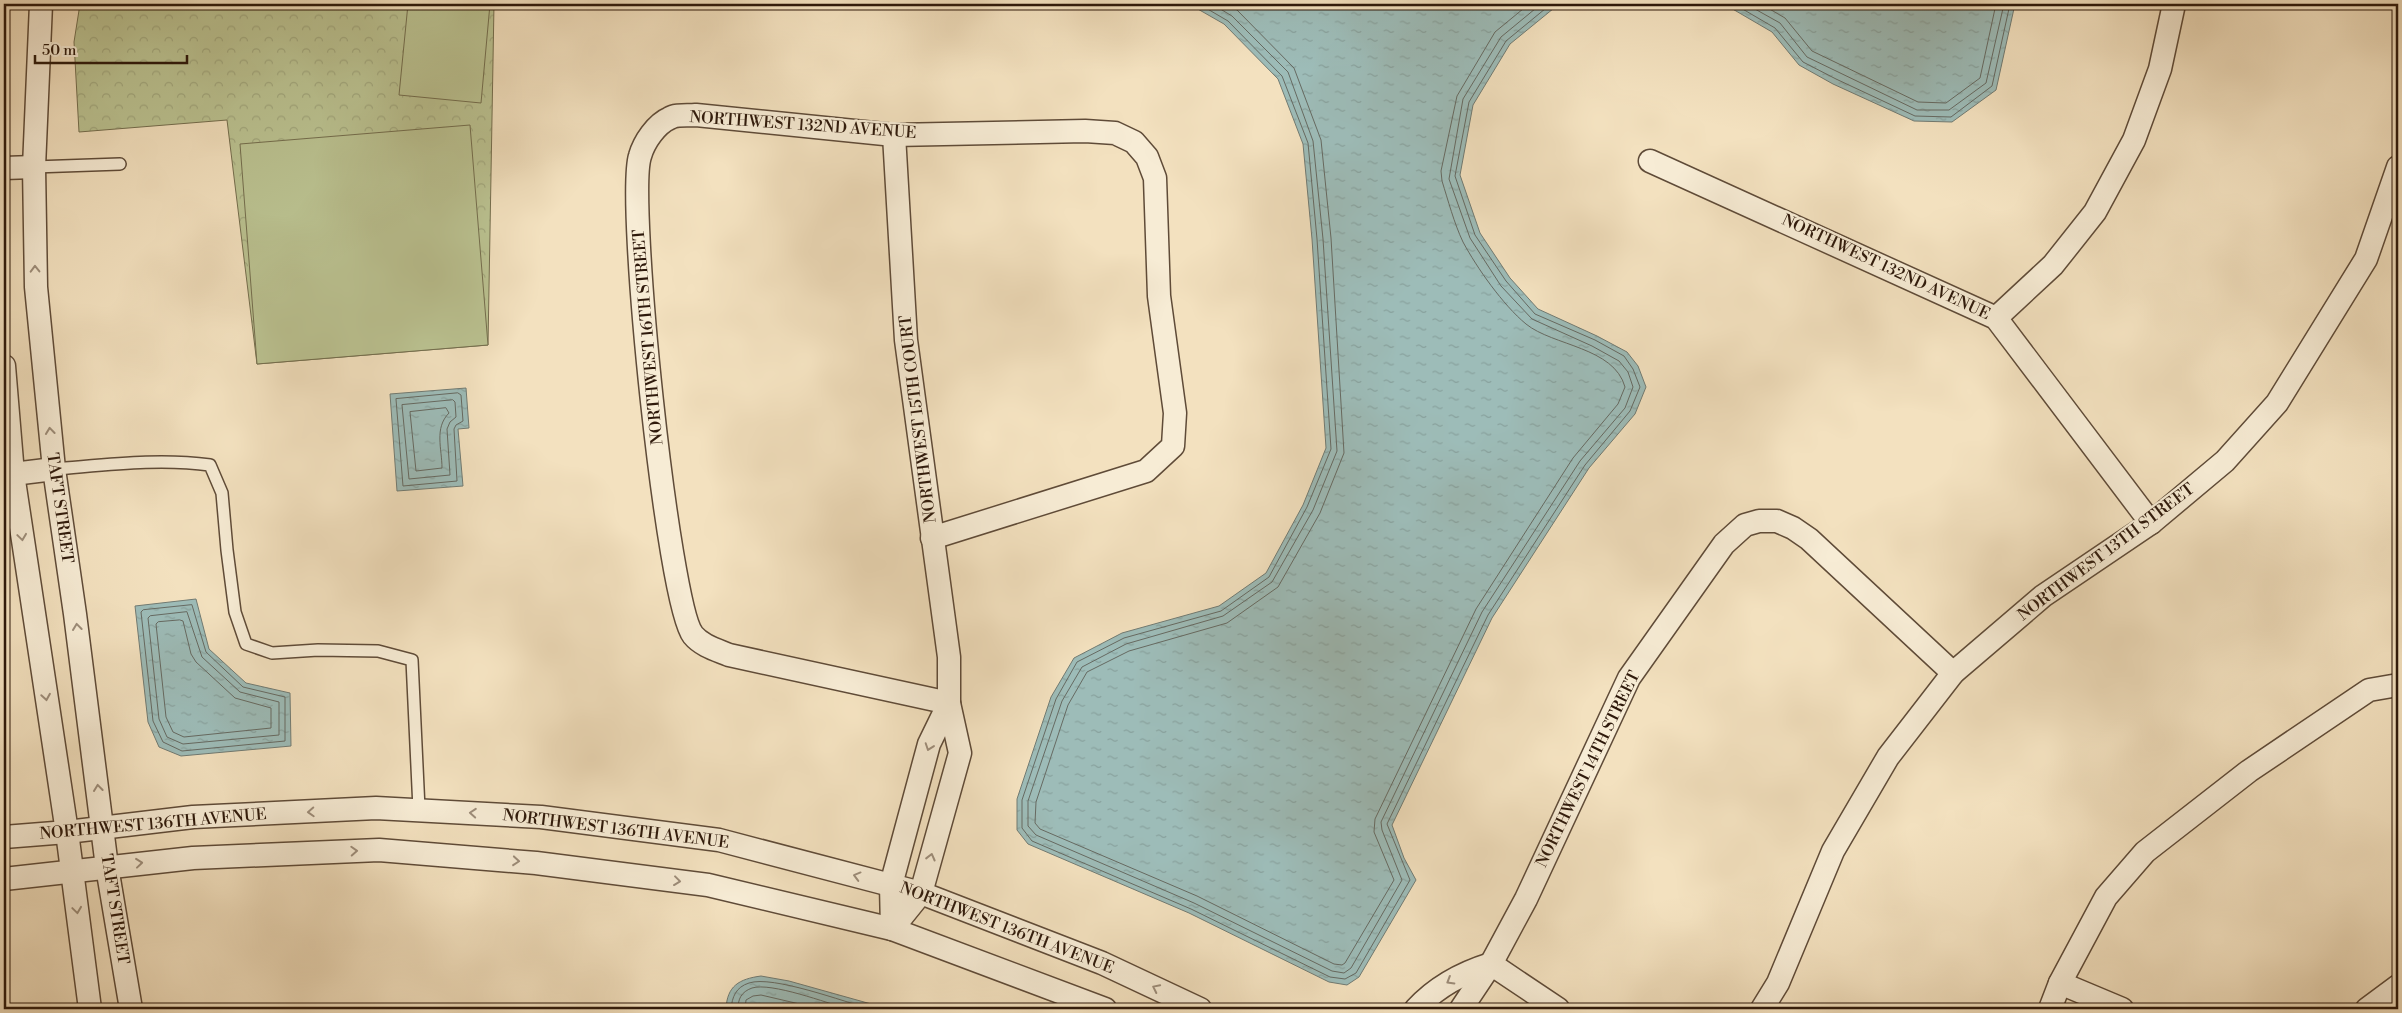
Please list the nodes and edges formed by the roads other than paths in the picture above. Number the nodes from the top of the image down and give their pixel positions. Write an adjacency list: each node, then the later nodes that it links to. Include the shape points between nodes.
1 (41, 4): 7 (street, TAFT STREET)
2 (2174, 4): 10 (street, via 2160,69 2134,140 2095,212 2053,265)
3 (654, 130): 4 (street, NORTHWEST 132ND AVENUE, via 670,117 696,115); 18 (street, NORTHWEST 16TH STREET, via 640,156 636,199 650,390 680,598 693,634 709,648 729,655)
4 (894, 135): 15 (street, NORTHWEST 15TH COURT, via 906,340); 15 (street, NORTHWEST 132ND AVENUE, via 1115,133 1134,142 1148,157 1155,178 1159,296 1175,413 1173,446 1146,471)
5 (1650, 161): 10 (street, NORTHWEST 132ND AVENUE)
6 (120, 164): 7 (lane)
7 (34, 167): 9 (street); 12 (street, TAFT STREET, one-way to 7, via 36,287)
8 (2398, 167): 14 (street, NORTHWEST 13TH STREET, via 2366,259 2277,403 2225,461)
9 (4, 168)
10 (1996, 318): 14 (street, NORTHWEST 132ND AVENUE)
11 (4, 366): 13 (street)
12 (54, 469): 13 (street); 19 (lane, via 164,461 210,466 222,493 235,612 246,644 272,653 318,650 378,652 412,660); 20 (street, TAFT STREET, one-way to 12)
13 (13, 474): 21 (street, one-way to 21)
14 (2151, 523): 16 (street, NORTHWEST 13TH STREET, via 2043,596)
15 (932, 538): 18 (street, NORTHWEST 15TH COURT, via 949,657)
16 (1954, 673): 29 (street, NORTHWEST 14TH STREET, via 1793,528 1777,521 1745,525 1724,544 1629,678 1526,899); 39 (street, NORTHWEST 13TH STREET, via 1888,757 1833,851 1778,983)
17 (2395, 685): 30 (street, via 2369,690 2249,771 2145,852 2106,897)
18 (949, 702): 26 (street, NORTHWEST 15TH COURT, one-way to 26, via 929,744); 27 (street, NORTHWEST 15TH COURT, one-way to 18, via 960,753)
19 (419, 809): 20 (street, NORTHWEST 136TH AVENUE, one-way to 20, via 376,808 193,817); 26 (street, NORTHWEST 136TH AVENUE, one-way to 19, via 719,840 541,817)
20 (103, 828): 21 (street, NORTHWEST 136TH AVENUE); 23 (street, TAFT STREET)
21 (67, 832): 22 (street, NORTHWEST 136TH AVENUE); 24 (street)
22 (4, 837)
23 (107, 866): 24 (street); 28 (street, one-way to 28, via 193,858 389,850 536,863 708,885); 33 (street, TAFT STREET)
24 (71, 871): 25 (street); 32 (street, one-way to 32)
25 (4, 879)
26 (891, 885): 27 (street, NORTHWEST 136TH AVENUE); 28 (street, NORTHWEST 15TH COURT)
27 (921, 893): 28 (street, NORTHWEST 15TH COURT); 35 (street, NORTHWEST 136TH AVENUE, one-way to 27, via 1102,963)
28 (892, 930): 34 (street)
29 (1492, 964): 36 (street, one-way to 36, via 1455,977); 37 (street, NORTHWEST 14TH STREET); 38 (street)
30 (2060, 983): 40 (street); 41 (street)
31 (2398, 986): 42 (street)
32 (90, 1009)
33 (131, 1009)
34 (1105, 1009)
35 (1200, 1009)
36 (1416, 1009)
37 (1461, 1009)
38 (1558, 1009)
39 (1762, 1009)
40 (2050, 1009)
41 (2122, 1009)
42 (2367, 1009)

